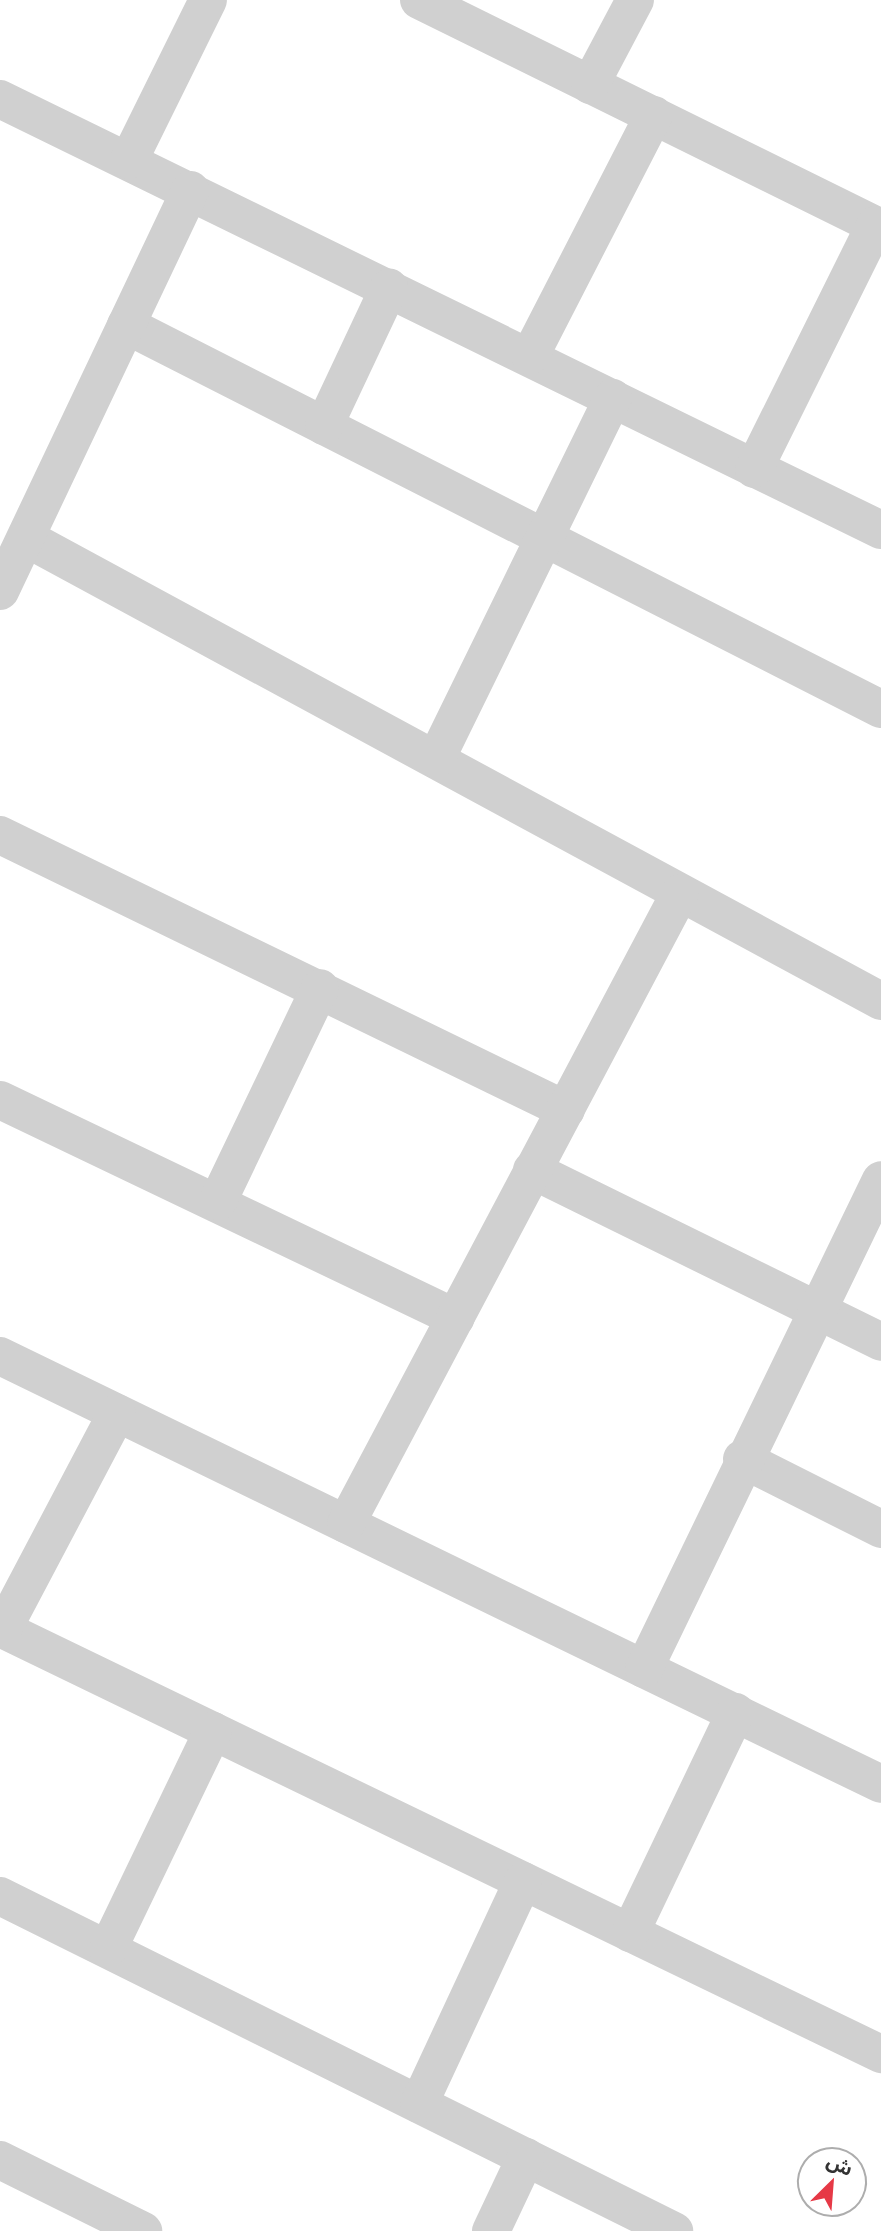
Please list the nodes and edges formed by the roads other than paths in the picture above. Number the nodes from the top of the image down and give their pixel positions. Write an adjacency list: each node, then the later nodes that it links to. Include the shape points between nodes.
1 (208, 0): 7 (street)
2 (419, 0): 4 (street)
3 (635, 0): 4 (street)
4 (590, 85): 6 (street)
5 (0, 99): 7 (street)
6 (654, 115): 9 (street); 12 (street)
7 (129, 160): 8 (street)
8 (190, 190): 10 (street); 11 (street)
9 (878, 226): 15 (street)
10 (389, 288): 12 (street); 14 (street)
11 (126, 326): 14 (street); 17 (street)
12 (530, 356): 13 (street)
13 (613, 398): 15 (street); 18 (street)
14 (324, 426): 18 (street)
15 (754, 469): 16 (street)
16 (881, 530)
17 (26, 538): 19 (street); 21 (street)
18 (547, 538): 20 (street); 21 (street)
19 (0, 591)
20 (881, 709)
21 (436, 760): 23 (street)
22 (0, 835): 24 (street)
23 (680, 893): 25 (street); 27 (street)
24 (320, 988): 27 (street); 30 (street)
25 (881, 1001)
26 (0, 1100): 30 (street)
27 (566, 1111): 28 (street)
28 (532, 1170): 31 (street); 32 (street)
29 (881, 1180): 31 (street)
30 (218, 1201): 32 (street)
31 (817, 1310): 33 (street); 36 (street)
32 (456, 1318): 37 (street)
33 (881, 1342)
34 (0, 1356): 35 (street)
35 (117, 1413): 37 (street); 39 (street)
36 (742, 1459): 38 (street); 40 (street)
37 (346, 1524): 40 (street)
38 (881, 1529)
39 (1, 1629): 42 (street)
40 (644, 1668): 41 (street)
41 (736, 1712): 43 (street); 46 (street)
42 (213, 1731): 44 (street); 47 (street)
43 (881, 1784)
44 (523, 1881): 46 (street); 49 (street)
45 (0, 1896): 47 (street)
46 (630, 1933): 48 (street)
47 (108, 1950): 49 (street)
48 (881, 2054)
49 (419, 2104): 50 (street)
50 (526, 2157): 53 (street); 54 (street)
51 (0, 2160): 52 (street)
52 (144, 2231)
53 (491, 2231)
54 (674, 2231)

